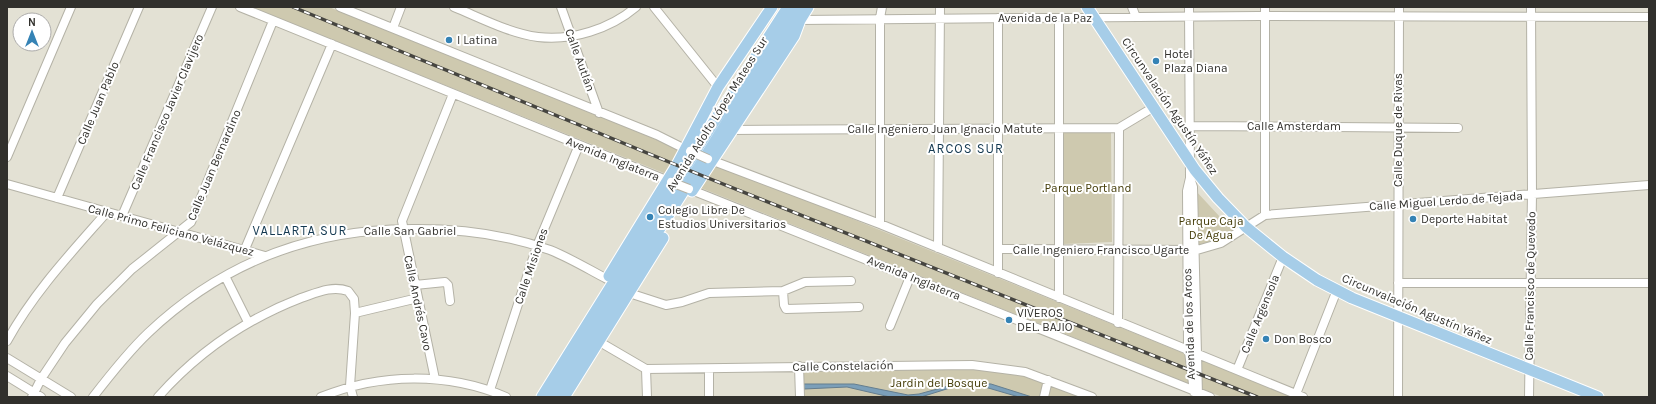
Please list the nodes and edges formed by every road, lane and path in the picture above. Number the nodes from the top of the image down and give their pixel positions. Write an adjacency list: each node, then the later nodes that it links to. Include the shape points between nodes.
1 (70, 7): 58 (street)
2 (139, 7): 66 (street, Calle Juan Pablo)
3 (212, 7): 70 (street, Calle Francisco Javier Clavijero)
4 (240, 7): 35 (street, Avenida Inglaterra)
5 (340, 7): 36 (street)
6 (400, 7): 36 (street)
7 (454, 7): 37 (street, via 524,34 551,38)
8 (561, 7): 37 (street, Calle Autlán)
9 (636, 7): 37 (street, via 601,28)
10 (654, 7): 40 (street)
11 (772, 7): 38 (main road, Avenida Adolfo López Mateos Sur)
12 (788, 7): 45 (main road, Avenida Adolfo López Mateos Sur)
13 (800, 7): 43 (main road, Avenida Adolfo López Mateos Sur)
14 (808, 7): 34 (main road, Avenida Adolfo López Mateos Sur)
15 (882, 7): 29 (street)
16 (940, 7): 30 (street)
17 (1087, 7): 33 (main road, Circunvalación Agustín Yáñez)
18 (1132, 7): 24 (street)
19 (1189, 7): 25 (street, Avenida de los Arcos)
20 (1264, 7): 23 (street)
21 (1399, 7): 26 (street, Calle Duque de Rivas)
22 (1531, 7): 27 (street, Calle Francisco de Quevedo)
23 (1264, 16): 25 (street, Avenida de la Paz); 26 (street, Avenida de la Paz); 47 (street)
24 (1136, 17): 25 (street, Avenida de la Paz); 33 (street, Avenida de la Paz)
25 (1189, 17): 46 (street, Avenida de los Arcos)
26 (1399, 17): 27 (street, Avenida de la Paz); 48 (street, Calle Duque de Rivas)
27 (1531, 17): 28 (street, Avenida de la Paz); 65 (street, Calle Francisco de Quevedo)
28 (1649, 17)
29 (880, 18): 30 (street, Avenida de la Paz); 34 (street, Avenida de la Paz); 55 (street)
30 (940, 18): 31 (street, Avenida de la Paz); 52 (street)
31 (998, 18): 32 (street, Avenida de la Paz); 53 (street)
32 (1059, 18): 33 (street, Avenida de la Paz); 49 (street)
33 (1094, 18): 42 (main road, Circunvalación Agustín Yáñez)
34 (800, 20): 43 (main road, via 755,87); 54 (main road, Avenida Adolfo López Mateos Sur, via 794,36)
35 (273, 21): 39 (street, Avenida Inglaterra); 74 (street, Calle Juan Bernardino, via 191,222)
36 (393, 28): 44 (street)
37 (572, 36): 44 (street, Calle Autlán)
38 (748, 42): 40 (main road, Avenida Adolfo López Mateos Sur); 45 (main road)
39 (332, 44): 41 (street, Avenida Inglaterra); 77 (street)
40 (718, 88): 57 (main road, Avenida Adolfo López Mateos Sur)
41 (453, 94): 56 (street, Avenida Inglaterra); 73 (street, Calle Andrés Cavo, via 402,217)
42 (1154, 107): 50 (street); 60 (main road, Circunvalación Agustín Yáñez)
43 (735, 110): 110 (main road, Avenida Adolfo López Mateos Sur)
44 (599, 112): 57 (street)
45 (718, 116): 110 (main road, Avenida Adolfo López Mateos Sur)
46 (1190, 126): 47 (street, Calle Amsterdam); 60 (street, Avenida de los Arcos)
47 (1264, 126): 48 (street, Calle Amsterdam); 69 (street)
48 (1398, 127): 51 (street, Calle Amsterdam); 67 (street, Calle Duque de Rivas)
49 (1058, 128): 50 (street, Calle Ingeniero Juan Ignacio Matute); 53 (street, Calle Ingeniero Juan Ignacio Matute); 79 (street)
50 (1119, 128): 80 (street)
51 (1458, 128)
52 (940, 129): 53 (street, Calle Ingeniero Juan Ignacio Matute); 55 (street, Calle Ingeniero Juan Ignacio Matute); 76 (street)
53 (998, 129): 78 (street)
54 (731, 130): 55 (street, Calle Ingeniero Juan Ignacio Matute); 59 (main road, Avenida Adolfo López Mateos Sur)
55 (879, 130): 71 (street)
56 (579, 145): 61 (street, Avenida Inglaterra); 75 (street, Calle Misiones)
57 (688, 150): 59 (street, bridge); 61 (main road, Avenida Adolfo López Mateos Sur)
58 (7, 157)
59 (710, 159): 64 (main road, Avenida Adolfo López Mateos Sur); 71 (street)
60 (1190, 162): 72 (main road, Circunvalación Agustín Yáñez, via 1218,198); 81 (street, Avenida de los Arcos, via 1187,191)
61 (669, 181): 64 (street, Avenida Inglaterra, bridge); 87 (main road, Avenida Adolfo López Mateos Sur)
62 (7, 184): 66 (street, Calle Primo Feliciano Velázquez)
63 (1649, 185): 65 (street, Calle Miguel Lerdo de Tejada)
64 (691, 189): 86 (street, Avenida Inglaterra); 95 (main road, Avenida Adolfo López Mateos Sur)
65 (1532, 194): 67 (street, Calle Miguel Lerdo de Tejada); 91 (street, Calle Francisco de Quevedo)
66 (57, 198): 68 (street, Calle Primo Feliciano Velázquez)
67 (1398, 204): 69 (street, Calle Miguel Lerdo de Tejada); 90 (street, Calle Duque de Rivas)
68 (107, 212): 70 (street, Calle Primo Feliciano Velázquez); 105 (street, via 48,279 22,313)
69 (1265, 215): 72 (street, Calle Miguel Lerdo de Tejada)
70 (122, 216): 74 (street, Calle Primo Feliciano Velázquez)
71 (880, 224): 76 (street)
72 (1246, 227): 81 (street, Calle Ingeniero Francisco Ugarte, via 1222,243); 83 (main road, Circunvalación Agustín Yáñez)
73 (402, 228): 75 (street, Calle San Gabriel, via 471,232); 82 (street, Calle San Gabriel, via 334,235); 92 (street, Calle Andrés Cavo)
74 (182, 231): 77 (street, Calle Primo Feliciano Velázquez); 117 (street, Calle Juan Bernardino, via 114,286 65,343)
75 (537, 246): 87 (street, Calle San Gabriel); 121 (street, Calle Misiones)
76 (938, 248): 84 (street)
77 (245, 249): 82 (street, Calle Primo Feliciano Velázquez)
78 (998, 249): 79 (street, Calle Ingeniero Francisco Ugarte); 84 (street)
79 (1059, 249): 80 (street, Calle Ingeniero Francisco Ugarte); 97 (street)
80 (1118, 250): 81 (street, Calle Ingeniero Francisco Ugarte); 103 (street)
81 (1191, 250): 107 (street, Avenida de los Arcos); 108 (street, Avenida de los Arcos)
82 (265, 256): 85 (street, Calle San Gabriel)
83 (1283, 257): 94 (main road, Circunvalación Agustín Yáñez); 115 (street, Calle Argensola)
84 (998, 273): 97 (street)
85 (225, 276): 102 (street); 127 (street, Calle San Gabriel, via 184,302 148,333)
86 (910, 277): 104 (street); 122 (street, Avenida Inglaterra)
87 (607, 279): 123 (main road, Avenida Adolfo López Mateos Sur)
88 (851, 281): 93 (street, via 805,282)
89 (1649, 282): 91 (street)
90 (1398, 283): 91 (street); 101 (street, Calle Duque de Rivas)
91 (1530, 283): 113 (street, Calle Francisco de Quevedo)
92 (415, 285): 96 (street, Calle Andrés Cavo); 98 (street, via 445,282 448,285)
93 (787, 290): 95 (street, via 720,291 666,305); 99 (street, via 784,305 786,309)
94 (1337, 290): 101 (main road, Circunvalación Agustín Yáñez); 125 (street)
95 (629, 293): 106 (main road, Avenida Adolfo López Mateos Sur)
96 (418, 298): 100 (street); 118 (street, Calle Andrés Cavo)
97 (1059, 298): 103 (street)
98 (450, 301)
99 (859, 307)
100 (355, 313): 102 (street, via 352,295 343,289 334,289 320,291); 120 (street)
101 (1398, 317): 113 (main road, Circunvalación Agustín Yáñez); 140 (street, Calle Duque de Rivas)
102 (248, 322): 128 (street, via 195,359)
103 (1118, 323): 107 (street)
104 (890, 326)
105 (7, 341)
106 (598, 341): 114 (street); 133 (main road, Avenida Adolfo López Mateos Sur)
107 (1188, 350): 108 (street); 122 (street, Avenida de los Arcos)
108 (1197, 354): 115 (street); 122 (street, Avenida de los Arcos)
109 (7, 358): 117 (street)
110 (568, 365): 123 (main road); 132 (main road, Avenida Adolfo López Mateos Sur); 133 (main road)
111 (799, 366): 112 (street, Calle Constelación); 119 (street, Calle Constelación, via 972,365 1025,372); 136 (street)
112 (709, 369): 114 (street, Calle Constelación); 135 (street)
113 (1529, 369): 141 (street, Calle Francisco de Quevedo); 142 (main road, Circunvalación Agustín Yáñez)
114 (646, 370): 134 (street)
115 (1237, 370): 125 (street)
116 (7, 376): 124 (street)
117 (42, 379): 124 (street, Calle Juan Bernardino); 126 (street)
118 (435, 379): 120 (street, via 393,379); 121 (street)
119 (1048, 380): 137 (street); 138 (street, Calle Constelación)
120 (350, 386): 129 (street); 130 (street)
121 (490, 390): 131 (street)
122 (1196, 394): 139 (street, Avenida Inglaterra)
123 (538, 395)
124 (36, 396)
125 (1300, 396)
126 (71, 397)
127 (93, 397)
128 (158, 397)
129 (321, 397)
130 (353, 397)
131 (506, 397)
132 (553, 397)
133 (563, 397)
134 (646, 397)
135 (709, 397)
136 (800, 397)
137 (1044, 397)
138 (1092, 397)
139 (1210, 397)
140 (1398, 397)
141 (1529, 397)
142 (1598, 397)

